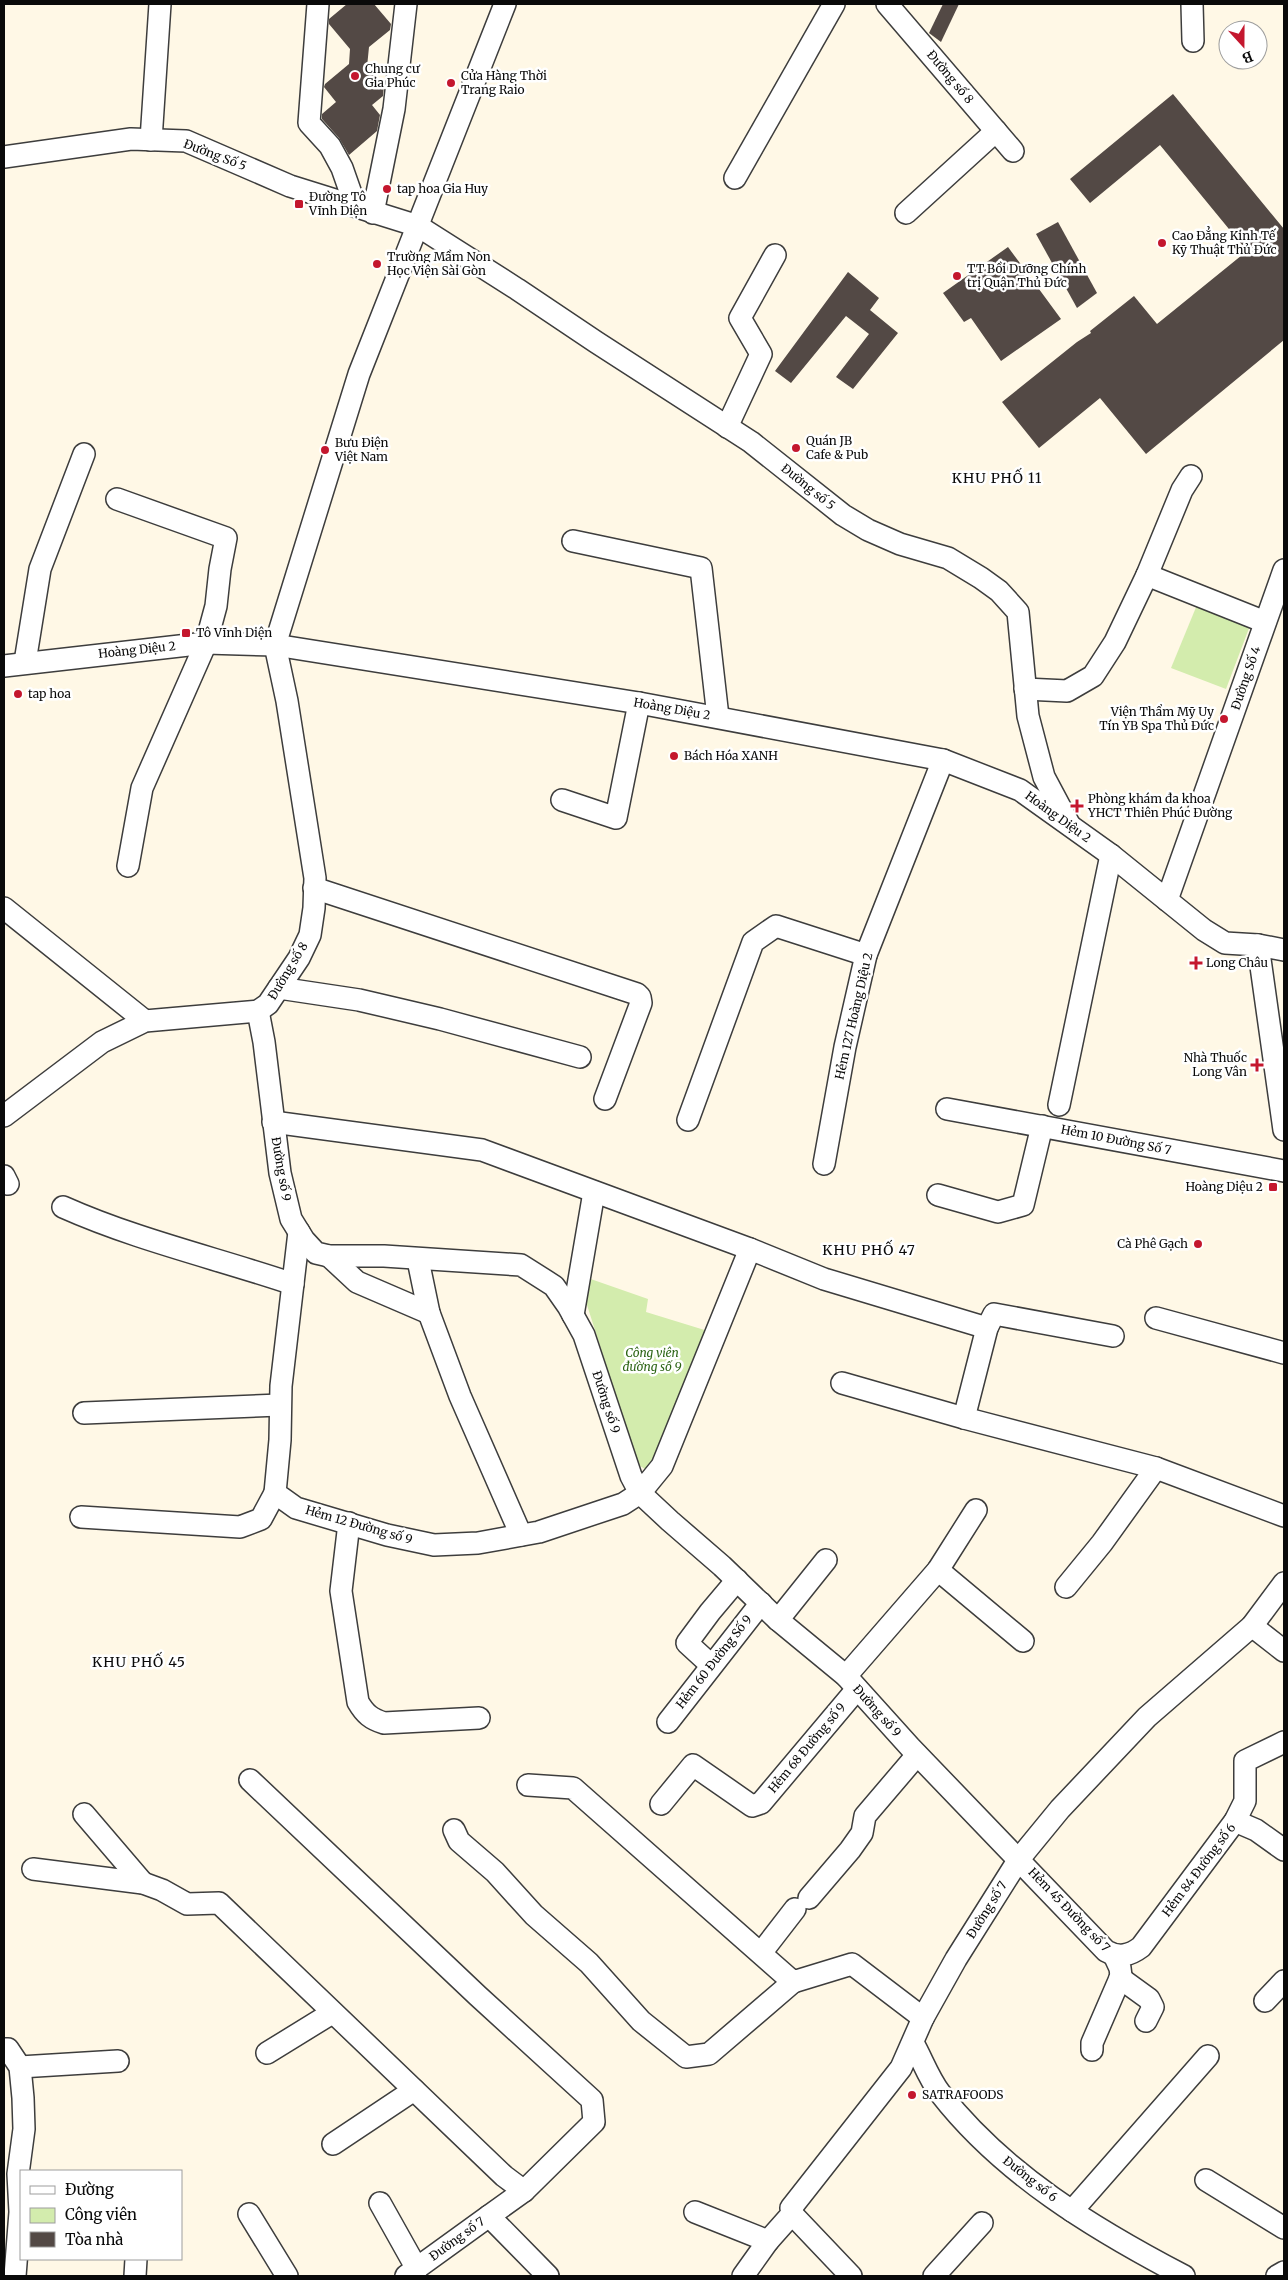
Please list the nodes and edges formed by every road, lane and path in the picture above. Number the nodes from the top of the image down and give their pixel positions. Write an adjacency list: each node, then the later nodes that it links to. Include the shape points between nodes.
1 (160, 4): 10 (street)
2 (318, 4): 14 (street, via 310,123 330,146)
3 (406, 4): 14 (street, via 394,109)
4 (505, 4): 16 (street)
5 (834, 4): 13 (street)
6 (887, 4): 9 (street, Đường số 8)
7 (1192, 4): 8 (street)
8 (1193, 41)
9 (996, 132): 11 (street, Đường số 8); 15 (street)
10 (151, 140): 12 (street, Đường Số 5, via 131,139); 14 (street, Đường Số 5, via 186,141 290,186)
11 (1013, 151)
12 (4, 157)
13 (735, 178)
14 (364, 209): 16 (street, Đường Số 5)
15 (906, 213)
16 (418, 226): 18 (street, Đường số 5); 27 (street, via 359,374)
17 (775, 256): 18 (street, via 740,318 761,354)
18 (728, 427): 29 (street, Đường số 5, via 843,515 900,544 948,558 999,592 1018,612)
19 (84, 454): 28 (street, via 40,569)
20 (1191, 476): 24 (street, via 1182,490)
21 (117, 499): 26 (street, via 226,538 216,606)
22 (573, 541): 31 (street, via 701,568)
23 (1284, 570): 25 (street, Đường Số 4)
24 (1147, 575): 25 (street); 29 (street, via 1115,642 1093,676 1067,691)
25 (1266, 622): 38 (street, Đường Số 4)
26 (206, 643): 27 (street, Hoàng Diệu 2); 28 (street, Hoàng Diệu 2); 36 (street, via 142,788)
27 (275, 645): 30 (street, Hoàng Diệu 2); 37 (street, Đường số 8, via 287,701)
28 (14, 664)
29 (1025, 689): 34 (street, Đường số 5, via 1028,716 1044,777)
30 (639, 703): 31 (street, Hoàng Diệu 2); 33 (street, via 616,818)
31 (718, 718): 32 (street, Hoàng Diệu 2)
32 (943, 760): 34 (street, Hoàng Diệu 2, via 1020,790); 42 (street, Hẻm 127 Hoàng Diệu 2)
33 (562, 800)
34 (1070, 824): 35 (street, Hoàng Diệu 2)
35 (1111, 855): 38 (street, Hoàng Diệu 2); 49 (street)
36 (128, 866)
37 (314, 888): 43 (street, Đường số 8, via 310,935); 48 (street, via 637,994 641,1003)
38 (1167, 900): 40 (street, Hoàng Diệu 2, via 1225,943)
39 (4, 908): 45 (street)
40 (1258, 945): 41 (street, Hoàng Diệu 2); 47 (street)
41 (1284, 950)
42 (866, 955): 52 (street, via 776,926 753,942); 56 (street, Hẻm 127 Hoàng Diệu 2)
43 (279, 988): 44 (street, Đường số 8, via 268,1004); 46 (street, via 368,1002)
44 (258, 1011): 45 (street, Đường số 8); 53 (street, Đường số 9)
45 (145, 1021): 51 (street, Đường số 8, via 102,1042)
46 (580, 1057)
47 (1281, 1087): 55 (street)
48 (604, 1099)
49 (1059, 1105)
50 (947, 1109): 54 (street, Hẻm 10 Đường Số 7)
51 (6, 1111)
52 (688, 1120)
53 (274, 1122): 58 (street, via 482,1150); 61 (street, Đường số 9, via 280,1173 291,1219)
54 (1042, 1126): 57 (street, Hẻm 10 Đường Số 7); 59 (street, via 1023,1205 998,1212)
55 (1284, 1130)
56 (824, 1164)
57 (1284, 1171)
58 (594, 1192): 62 (street); 67 (street)
59 (938, 1195)
60 (62, 1207): 65 (street, via 150,1241)
61 (300, 1232): 63 (street, Đường số 9, via 316,1253); 65 (street)
62 (750, 1249): 69 (street, via 824,1279); 78 (street, via 662,1466)
63 (329, 1256): 64 (street, Đường số 9); 66 (street, via 357,1282)
64 (418, 1260): 66 (street); 67 (street, Đường số 9, via 521,1265 554,1286)
65 (293, 1284): 73 (street)
66 (430, 1313): 83 (street, via 460,1396)
67 (573, 1315): 78 (street, Đường số 9, via 584,1335 631,1476)
68 (1156, 1318): 71 (street)
69 (987, 1328): 70 (street, via 994,1314); 75 (street)
70 (1113, 1336)
71 (1284, 1353)
72 (842, 1383): 75 (street)
73 (280, 1405): 74 (street); 77 (street)
74 (84, 1413)
75 (964, 1418): 76 (street)
76 (1156, 1468): 80 (street); 88 (street)
77 (275, 1493): 81 (street, via 261,1519 240,1527); 82 (street, Hẻm 12 Đường số 9, via 296,1508)
78 (640, 1493): 83 (street, Hẻm 12 Đường số 9, via 623,1504); 86 (street, Đường số 9)
79 (976, 1510): 85 (street, Hẻm 68 Đường số 9)
80 (1284, 1516)
81 (81, 1517)
82 (349, 1524): 83 (street, Hẻm 12 Đường số 9, via 434,1545 478,1543); 96 (street, via 341,1591 358,1702 364,1713 384,1724)
83 (521, 1535)
84 (826, 1560): 90 (street)
85 (938, 1570): 92 (street); 95 (street, Hẻm 68 Đường số 9)
86 (737, 1580): 89 (street, Đường số 9); 94 (street, via 688,1643)
87 (1284, 1583): 91 (street, Đường số 7)
88 (1066, 1587)
89 (761, 1603): 90 (street, Đường số 9); 94 (street, Hẻm 60 Đường Số 9)
90 (778, 1620): 95 (street, Đường số 9)
91 (1252, 1626): 93 (street); 107 (street, Đường số 7, via 1147,1717 1060,1809)
92 (1023, 1641)
93 (1284, 1651)
94 (711, 1665): 97 (street, Hẻm 60 Đường Số 9)
95 (852, 1683): 99 (street, Đường số 9); 102 (street, Hẻm 68 Đường số 9, via 761,1803 752,1806 693,1764)
96 (479, 1718)
97 (668, 1722)
98 (1284, 1742): 104 (street, via 1246,1761 1245,1801)
99 (918, 1755): 107 (street, Đường số 9); 110 (street, via 865,1816 862,1833 850,1850)
100 (250, 1780): 130 (street, via 592,2100 594,2122)
101 (528, 1785): 110 (street, via 572,1788)
102 (661, 1804)
103 (84, 1814): 109 (street)
104 (1235, 1821): 106 (street, Hẻm 84 Đường số 6, via 1256,1830); 111 (street, Hẻm 84 Đường số 6, via 1140,1947 1133,1953)
105 (454, 1830): 114 (street, via 459,1841 495,1872 534,1915 589,1963 641,2021 686,2057 709,2054)
106 (1284, 1850)
107 (1019, 1859): 111 (street, Hẻm 45 Đường số 7, via 1106,1951); 117 (street, Đường số 7)
108 (33, 1869): 109 (street)
109 (143, 1884): 116 (street, via 187,1904 219,1903)
110 (761, 1953): 114 (street)
111 (1118, 1955): 112 (street)
112 (1120, 1978): 118 (street, via 1149,1999 1153,2007); 121 (street, via 1092,2043)
113 (1284, 1981): 115 (street)
114 (793, 1982): 117 (street, via 852,1964)
115 (1265, 2002)
116 (332, 2013): 122 (street); 126 (street)
117 (923, 2018): 119 (street, Đường số 7)
118 (1146, 2021)
119 (913, 2043): 132 (street, Đường số 6, via 938,2091 970,2128 1010,2166); 135 (street, Đường số 7, via 901,2068 791,2208)
120 (4, 2049): 125 (street, via 8,2049)
121 (1092, 2050)
122 (267, 2053)
123 (1208, 2056): 132 (street)
124 (118, 2061): 125 (street)
125 (20, 2067): 128 (street, via 24,2128)
126 (414, 2090): 127 (street); 130 (street)
127 (333, 2144)
128 (11, 2180): 143 (street, via 20,2212)
129 (1206, 2180): 138 (street)
130 (524, 2191): 136 (street)
131 (380, 2203): 141 (street)
132 (1072, 2211): 150 (street, Đường số 6)
133 (696, 2212): 139 (street)
134 (249, 2214): 145 (street)
135 (792, 2214): 139 (street, Đường số 7); 148 (street)
136 (489, 2216): 141 (street, Đường số 7); 146 (street, Đường số 7)
137 (982, 2223): 149 (street)
138 (1284, 2228)
139 (768, 2241): 147 (street, Đường số 7)
140 (136, 2260): 144 (street)
141 (411, 2272)
142 (1284, 2272): 151 (street)
143 (15, 2276)
144 (135, 2276)
145 (287, 2276)
146 (548, 2276)
147 (744, 2276)
148 (850, 2276)
149 (934, 2276)
150 (1184, 2276)
151 (1277, 2276)

